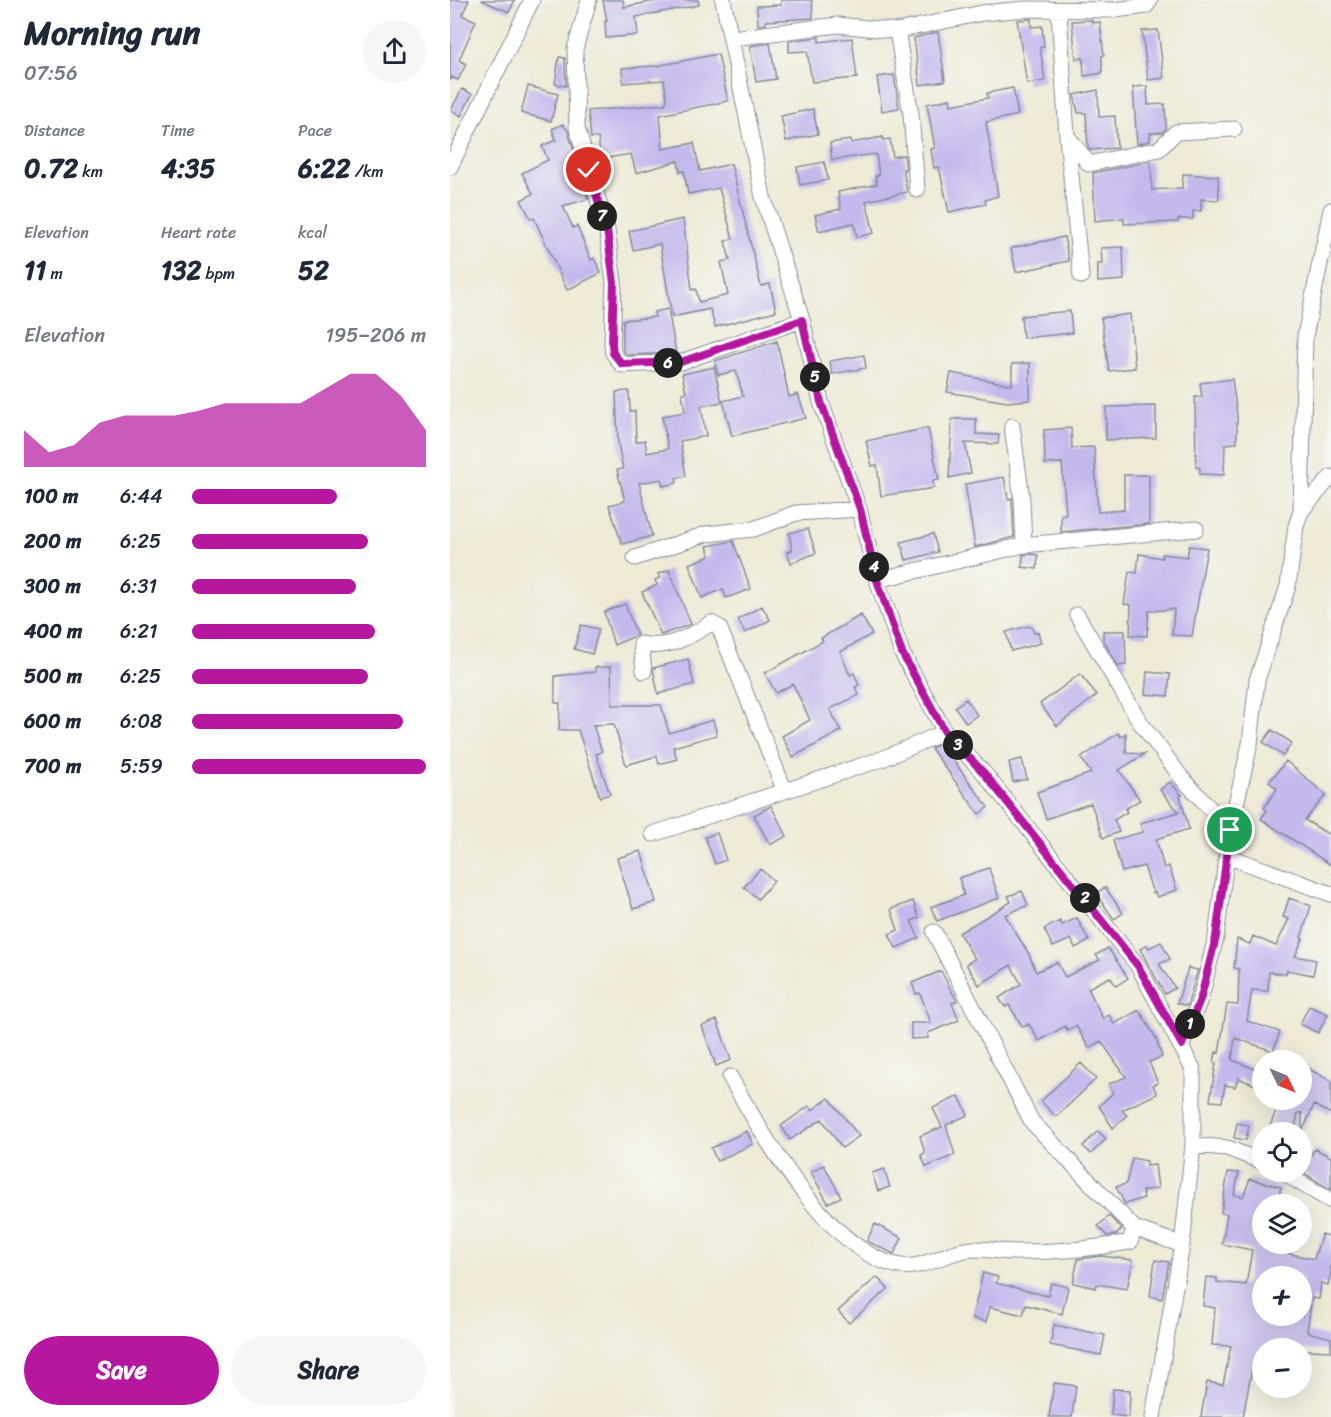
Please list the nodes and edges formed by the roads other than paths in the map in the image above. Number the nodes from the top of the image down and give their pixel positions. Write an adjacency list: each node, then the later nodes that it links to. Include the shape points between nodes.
1 (532, 0): 11 (street)
2 (589, 0): 15 (street, via 575,49 577,128 607,230 614,283 613,353 622,364 681,362)
3 (723, 0): 8 (street)
4 (1150, 0): 6 (street, via 1146,6)
5 (984, 7): 6 (street); 7 (street)
6 (1059, 12): 10 (street)
7 (897, 31): 8 (street, via 838,26); 12 (street, via 911,114)
8 (732, 38): 15 (street, via 763,197)
9 (1234, 129): 10 (street, via 1176,132 1159,149 1089,164)
10 (1067, 136): 14 (street)
11 (450, 167)
12 (917, 190)
13 (1331, 210): 19 (street, via 1305,336)
14 (1081, 276)
15 (802, 320): 18 (street, via 821,402)
16 (1012, 426): 21 (street)
17 (1331, 477): 19 (street)
18 (860, 509): 22 (street, via 796,513 754,529 706,534); 23 (street)
19 (1301, 511): 28 (street, via 1288,586 1257,681 1250,744)
20 (1196, 529): 21 (street)
21 (1024, 544): 23 (street)
22 (635, 558)
23 (877, 580): 26 (street, via 902,653)
24 (1077, 615): 28 (street, via 1140,722 1181,777)
25 (644, 671): 27 (street, via 641,644 655,647 678,642 711,623 719,627)
26 (945, 732): 27 (street, via 882,759); 33 (street, via 984,773 1138,966)
27 (784, 789): 29 (street)
28 (1230, 830): 30 (street)
29 (653, 834)
30 (1227, 856): 31 (street); 33 (street, via 1216,937 1201,997)
31 (1331, 894)
32 (934, 932): 39 (street, via 1032,1122)
33 (1182, 1045): 35 (street, via 1193,1070)
34 (730, 1077): 39 (street, via 771,1150 820,1212 867,1255 900,1266 917,1266 972,1249 1016,1252 1099,1248 1130,1242)
35 (1193, 1145): 36 (street, via 1227,1148); 40 (street)
36 (1252, 1158)
37 (1299, 1182): 38 (street)
38 (1331, 1201)
39 (1134, 1228): 40 (street)
40 (1182, 1245): 41 (street)
41 (1153, 1417)

